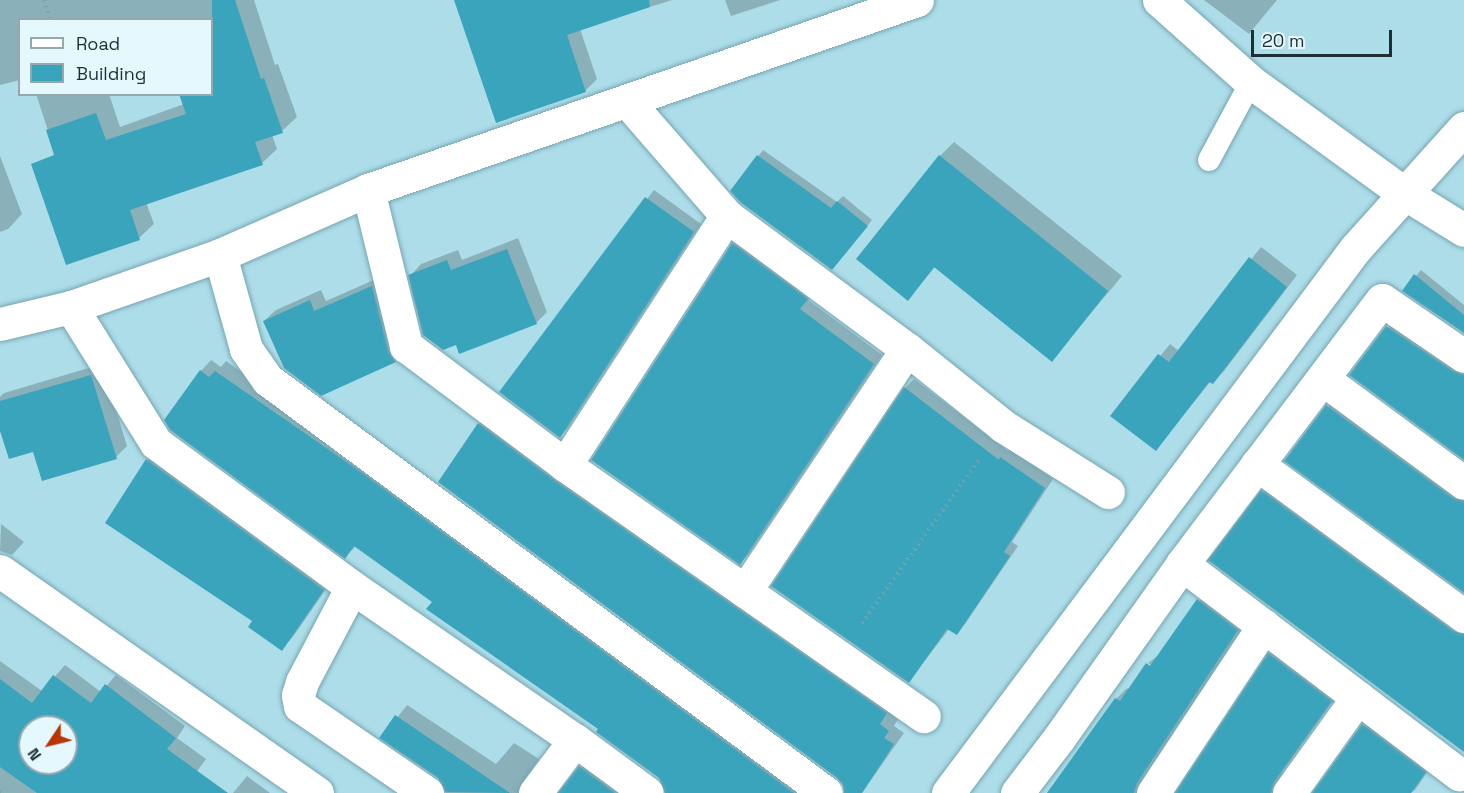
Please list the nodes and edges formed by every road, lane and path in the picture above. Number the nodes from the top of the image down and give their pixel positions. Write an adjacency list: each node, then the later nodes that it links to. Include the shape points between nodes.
1 (44, 0): 4 (path)
2 (917, 0): 6 (street)
3 (1159, 0): 5 (street)
4 (49, 18)
5 (1251, 82): 8 (lane); 10 (street)
6 (627, 101): 9 (street); 11 (street)
7 (1464, 128): 10 (street)
8 (1209, 160)
9 (368, 190): 13 (street); 21 (street, via 406,346)
10 (1404, 192): 12 (street); 43 (street, via 1355,249)
11 (727, 216): 16 (street); 21 (street)
12 (1464, 230)
13 (220, 255): 14 (street); 42 (street, via 246,350 268,380)
14 (71, 307): 15 (street); 26 (street, via 156,443)
15 (0, 324)
16 (907, 349): 19 (street); 27 (street)
17 (1464, 356): 18 (street, via 1382,300)
18 (1323, 379): 20 (street); 22 (street)
19 (1003, 426): 23 (street); 30 (path)
20 (1257, 464): 24 (street); 28 (street)
21 (565, 465): 27 (street)
22 (1464, 483)
23 (1108, 492)
24 (1182, 564): 29 (street); 36 (street)
25 (0, 571): 38 (street)
26 (352, 587): 33 (street); 39 (street, via 302,682 300,706)
27 (745, 591): 30 (street)
28 (1464, 616)
29 (1264, 625): 31 (street); 44 (street)
30 (837, 657): 32 (street)
31 (1358, 697): 34 (street); 45 (street)
32 (924, 716)
33 (575, 740): 40 (street); 41 (street)
34 (1459, 774)
35 (0, 790): 37 (path)
36 (1020, 792)
37 (4, 793)
38 (317, 793)
39 (427, 793)
40 (535, 793)
41 (647, 793)
42 (826, 793)
43 (948, 793)
44 (1153, 793)
45 (1289, 793)

